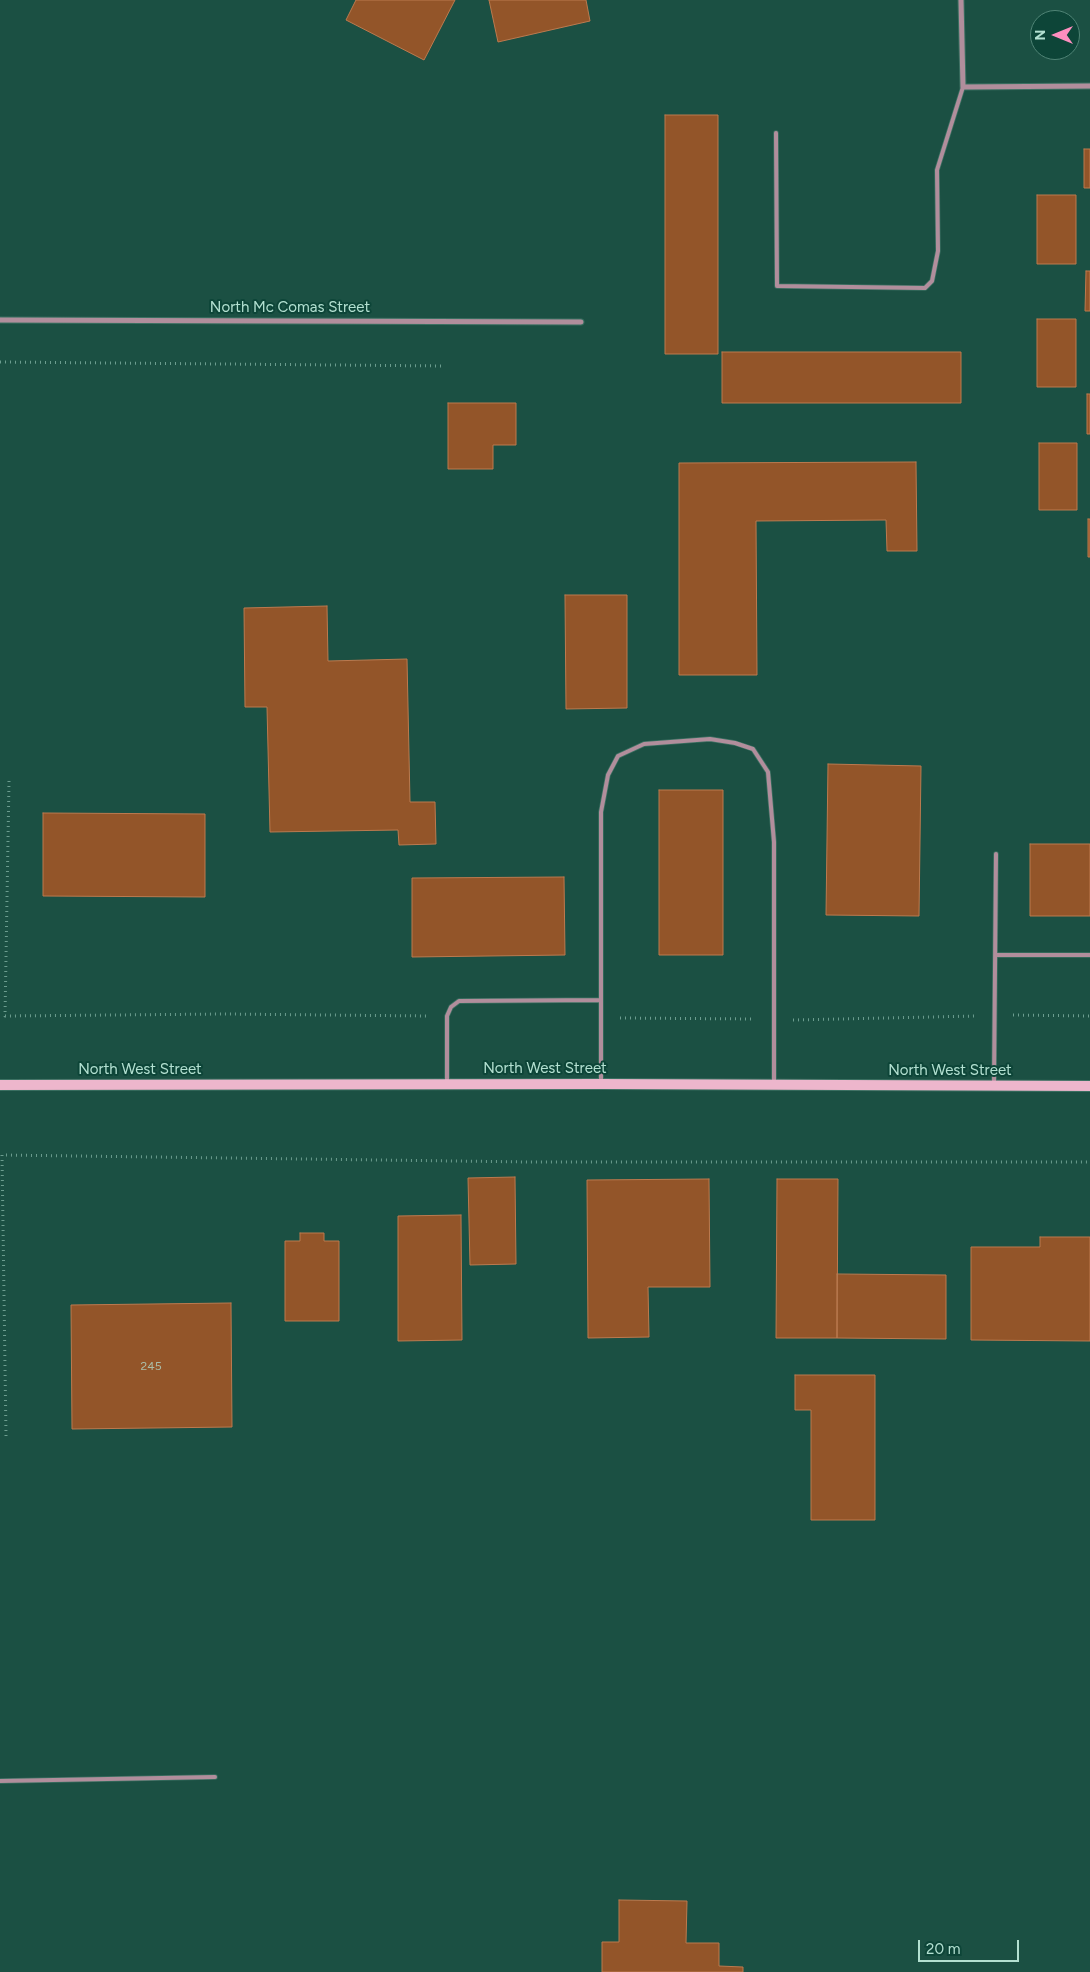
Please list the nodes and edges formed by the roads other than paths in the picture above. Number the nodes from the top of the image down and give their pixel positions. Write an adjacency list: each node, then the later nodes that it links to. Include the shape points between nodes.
1 (961, 0): 3 (street)
2 (1090, 86): 3 (street)
3 (963, 87): 4 (lane, via 937,170 938,251 932,281 925,288 777,286)
4 (776, 133)
5 (0, 320): 6 (street, North Mc Comas Street)
6 (581, 322)
7 (996, 854): 9 (lane)
8 (1090, 954): 9 (lane)
9 (996, 955): 15 (lane)
10 (601, 1000): 12 (lane, via 459,1001 450,1007 447,1016); 13 (lane); 14 (lane, via 601,812 608,775 618,756 644,744 710,740 753,749 768,772 774,842)
11 (0, 1084): 12 (main road, North West Street)
12 (447, 1084): 13 (main road, North West Street)
13 (601, 1084): 14 (main road, North West Street)
14 (774, 1085): 15 (main road, North West Street)
15 (994, 1086): 16 (main road, North West Street)
16 (1090, 1086)
17 (216, 1776): 18 (lane)
18 (0, 1781)

